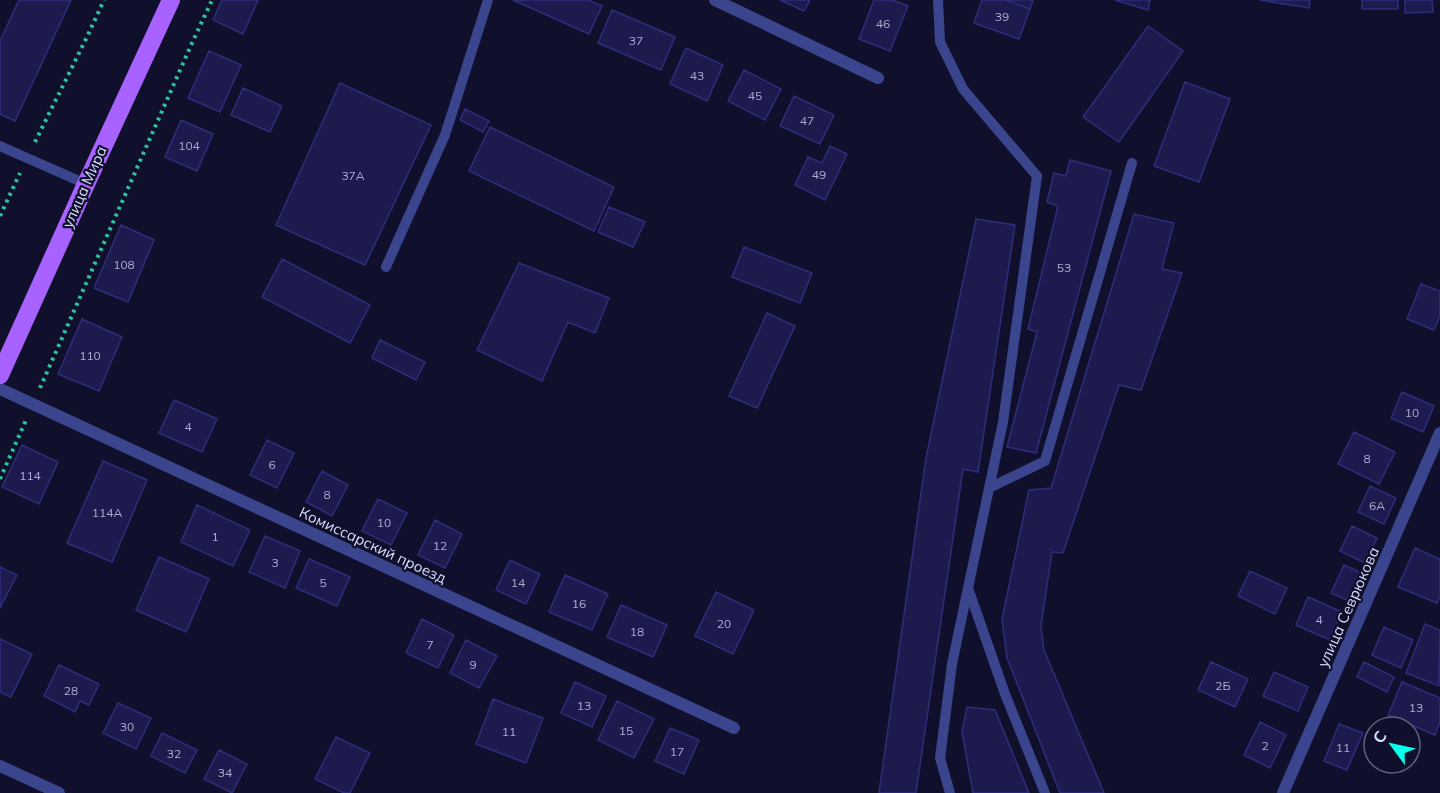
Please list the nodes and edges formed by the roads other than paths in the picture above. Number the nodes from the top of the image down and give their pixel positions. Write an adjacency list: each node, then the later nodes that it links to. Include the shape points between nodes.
1 (171, 0): 8 (main road, улица Мира)
2 (488, 0): 9 (lane, via 446,135)
3 (715, 0): 5 (street)
4 (938, 0): 13 (lane, via 940,42 963,89 1037,176 1003,422)
5 (878, 78)
6 (0, 146): 8 (lane)
7 (1132, 164): 13 (lane, via 1045,462)
8 (86, 184): 10 (main road, улица Мира)
9 (386, 267)
10 (0, 375)
11 (0, 389): 15 (street, Комиссарский проезд)
12 (1440, 433): 20 (street, улица Севрюкова)
13 (989, 488): 14 (lane)
14 (968, 588): 18 (lane, via 939,758); 19 (lane)
15 (734, 728)
16 (0, 766): 17 (street)
17 (59, 793)
18 (950, 793)
19 (1045, 793)
20 (1283, 793)

